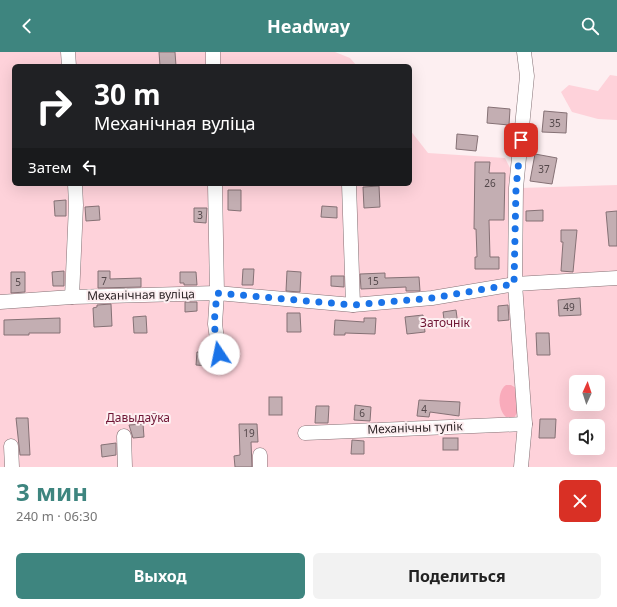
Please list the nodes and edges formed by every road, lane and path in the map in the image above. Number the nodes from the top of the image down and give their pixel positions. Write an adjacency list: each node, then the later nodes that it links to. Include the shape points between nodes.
1 (68, 52): 4 (street)
2 (213, 52): 5 (street)
3 (524, 52): 10 (street, via 526,76 516,188)
4 (68, 64)
5 (213, 64)
6 (75, 186): 12 (street)
7 (215, 186): 11 (street)
8 (349, 186): 14 (street)
9 (617, 278): 10 (street, Механічная вуліца)
10 (514, 284): 14 (street, Механічная вуліца, via 432,298); 16 (street)
11 (217, 293): 12 (street, Механічная вуліца); 14 (street, Механічная вуліца); 15 (street, via 214,324)
12 (72, 297): 13 (street, Механічная вуліца)
13 (0, 302)
14 (353, 305)
15 (219, 354)
16 (525, 424): 17 (street, Механічны тупік); 22 (street)
17 (305, 432)
18 (124, 436): 21 (street)
19 (11, 446): 20 (street)
20 (12, 467)
21 (125, 467)
22 (521, 467)

